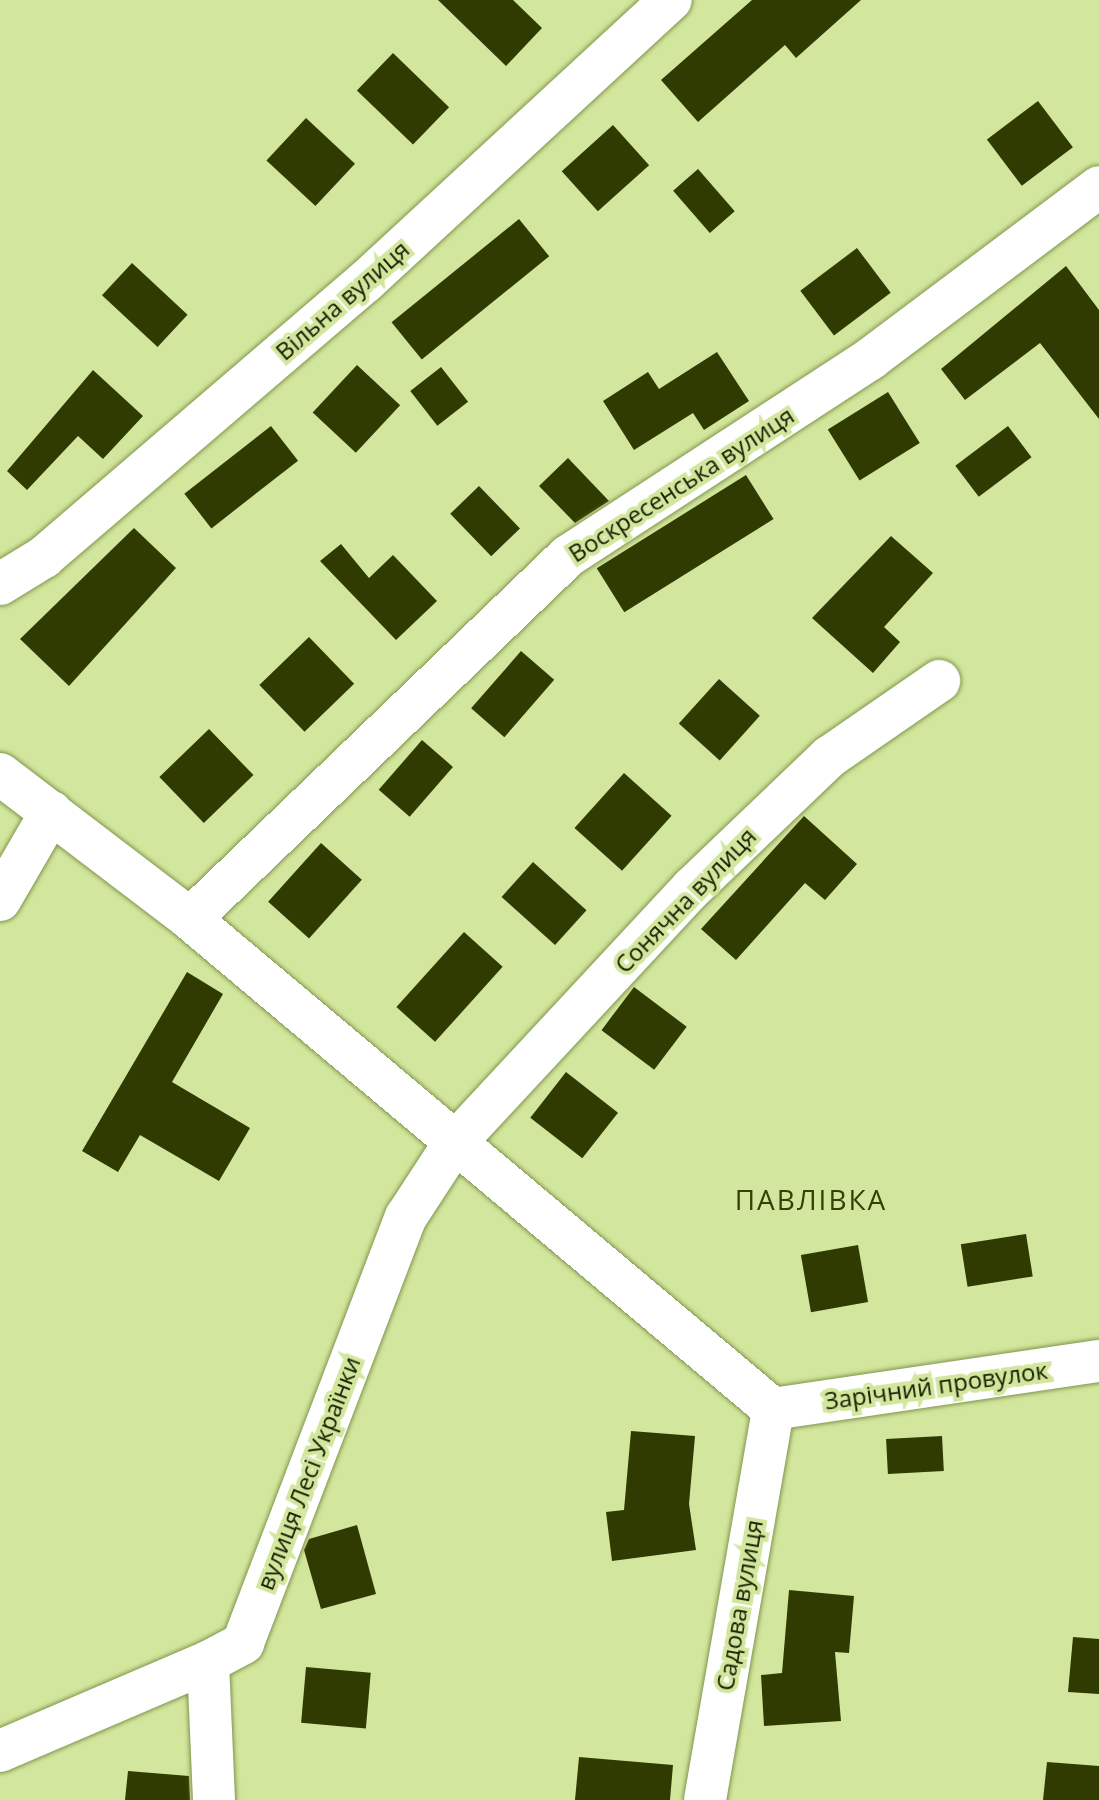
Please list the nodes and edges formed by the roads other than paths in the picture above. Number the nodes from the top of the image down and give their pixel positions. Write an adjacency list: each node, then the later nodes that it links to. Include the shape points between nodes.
1 (671, 0): 3 (street, Вільна вулиця, via 365,282 44,557)
2 (1099, 187): 8 (street, Воскресенська вулиця, via 870,359 568,556)
3 (0, 584)
4 (939, 681): 9 (street, Сонячна вулиця, via 829,757 703,877)
5 (0, 774): 6 (street)
6 (51, 812): 7 (street); 8 (street)
7 (0, 900)
8 (190, 919): 9 (street)
9 (453, 1145): 11 (street); 12 (street, вулиця Лесі Українки, via 406,1217 243,1643)
10 (1099, 1361): 11 (street, Зарічний провулок)
11 (773, 1409): 15 (street, Садова вулиця)
12 (208, 1662): 13 (street, вулиця Лесі Українки); 14 (street)
13 (0, 1751)
14 (214, 1800)
15 (705, 1800)

